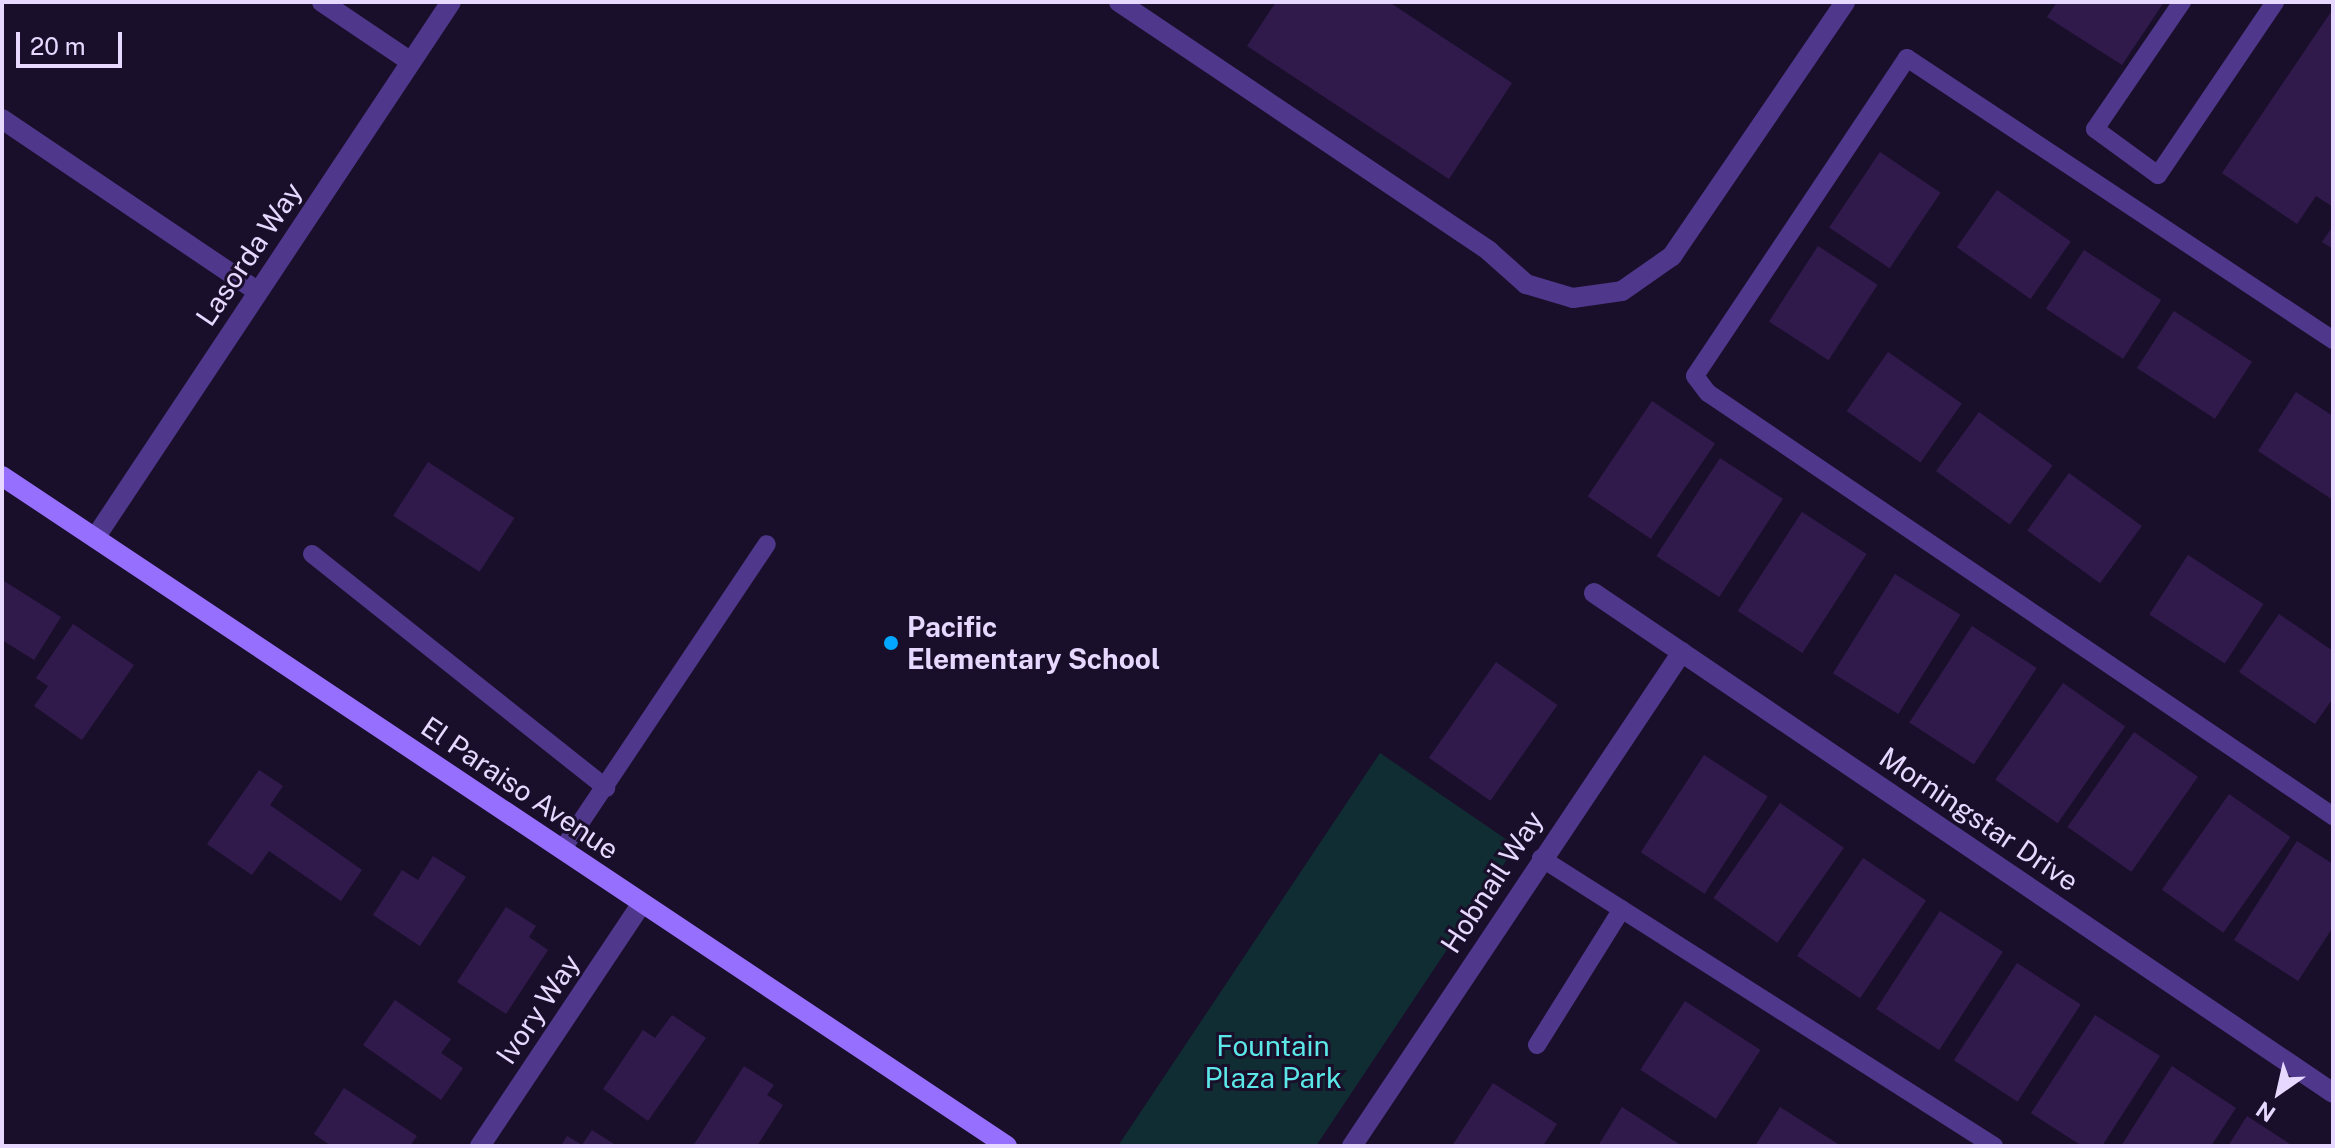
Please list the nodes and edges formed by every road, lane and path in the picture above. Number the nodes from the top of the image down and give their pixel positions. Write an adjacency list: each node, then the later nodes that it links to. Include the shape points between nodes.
1 (322, 2): 7 (street)
2 (451, 2): 7 (street, Lasorda Way)
3 (1119, 2): 4 (street, via 1489,251 1526,284 1573,298 1622,291 1672,256)
4 (1845, 2)
5 (2182, 2): 6 (lane, via 2095,129 2158,175)
6 (2275, 2)
7 (411, 62): 9 (street, Lasorda Way)
8 (2, 119): 9 (street)
9 (257, 291): 12 (street, Lasorda Way)
10 (2333, 340): 18 (lane, via 1907,58 1695,376 1708,393)
11 (2, 476): 12 (street, El Paraiso Avenue)
12 (95, 538): 19 (street, El Paraiso Avenue)
13 (767, 544): 17 (lane)
14 (312, 554): 17 (lane)
15 (1594, 593): 16 (street, Morningstar Drive)
16 (1682, 652): 20 (street, Hobnail Way); 24 (street, Morningstar Drive)
17 (606, 788): 19 (lane)
18 (2333, 816)
19 (562, 850): 21 (street, El Paraiso Avenue)
20 (1541, 858): 22 (lane); 27 (street, Hobnail Way)
21 (642, 903): 25 (street, Ivory Way); 26 (street, El Paraiso Avenue)
22 (1622, 909): 23 (lane); 28 (lane)
23 (1537, 1045)
24 (2333, 1093)
25 (480, 1146)
26 (1007, 1146)
27 (1352, 1146)
28 (1994, 1146)

